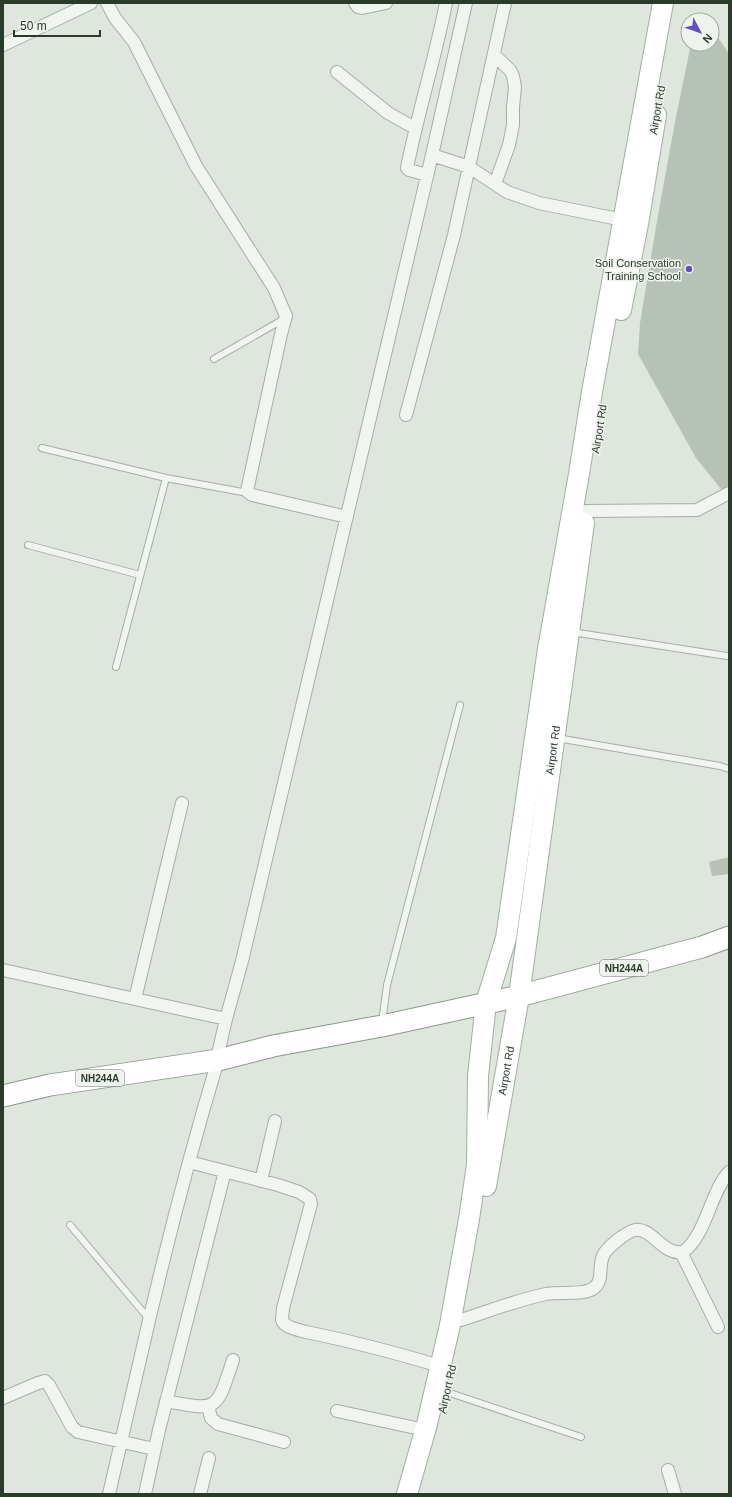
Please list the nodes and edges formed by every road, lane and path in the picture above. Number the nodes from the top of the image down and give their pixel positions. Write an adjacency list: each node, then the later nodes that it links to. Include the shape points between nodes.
1 (91, 3): 10 (street)
2 (107, 3): 19 (street, via 134,42 196,166 274,288)
3 (355, 3): 4 (street, via 362,8)
4 (386, 3)
5 (446, 3): 13 (street)
6 (505, 3): 11 (street)
7 (663, 3): 18 (main road)
8 (675, 3): 26 (main road, Airport Rd)
9 (464, 4): 14 (street)
10 (3, 45)
11 (494, 56): 15 (street); 17 (street, via 510,70 515,87 509,145)
12 (337, 72): 13 (street, via 388,113)
13 (415, 128): 16 (street, via 407,168)
14 (437, 156): 15 (street); 16 (street)
15 (464, 165): 17 (street); 21 (street, via 454,235)
16 (427, 175): 27 (street)
17 (495, 184): 18 (street, via 507,192 539,203)
18 (623, 220): 41 (main road, via 548,649 506,938)
19 (286, 319): 20 (lane); 24 (street)
20 (214, 359)
21 (406, 415)
22 (42, 448): 23 (lane)
23 (166, 478): 24 (lane); 29 (lane)
24 (248, 493): 27 (street)
25 (729, 493): 26 (street, via 697,510)
26 (586, 511): 30 (main road, Airport Rd)
27 (346, 517): 42 (street, via 242,961)
28 (28, 545): 29 (lane)
29 (140, 575): 32 (lane)
30 (569, 631): 31 (lane); 34 (main road, Airport Rd)
31 (728, 656)
32 (116, 667)
33 (460, 705): 43 (lane, via 387,985)
34 (554, 738): 35 (lane); 39 (main road, Airport Rd)
35 (729, 769)
36 (182, 803): 40 (street)
37 (729, 937): 39 (highway, NH244A, via 702,947)
38 (3, 970): 40 (street)
39 (519, 996): 41 (highway, NH244A); 54 (main road, Airport Rd)
40 (135, 999): 42 (street)
41 (486, 1003): 43 (highway, NH244A); 57 (main road, via 478,1076 477,1165 450,1325)
42 (226, 1019): 44 (street)
43 (382, 1026): 44 (highway, NH244A, via 273,1046)
44 (218, 1060): 45 (highway, NH244A, via 50,1085); 47 (street)
45 (3, 1096)
46 (275, 1121): 50 (street)
47 (189, 1162): 48 (street); 53 (street)
48 (224, 1170): 50 (street); 60 (street)
49 (729, 1172): 52 (street, via 715,1194 695,1239)
50 (260, 1180): 57 (street, via 299,1192 311,1202 283,1308 282,1323)
51 (70, 1225): 53 (lane)
52 (681, 1252): 54 (street, via 673,1252 643,1231 628,1232 606,1252 600,1278 590,1290 547,1294); 55 (street)
53 (150, 1320): 65 (street)
54 (461, 1320): 58 (main road, Airport Rd)
55 (718, 1327)
56 (233, 1360): 61 (street, via 221,1396 214,1404)
57 (440, 1366): 63 (main road)
58 (447, 1392): 64 (lane); 74 (main road, Airport Rd)
59 (3, 1398): 65 (street, via 45,1382 75,1430 82,1434)
60 (166, 1401): 61 (street); 67 (street)
61 (208, 1406): 66 (street, via 211,1418 218,1424)
62 (337, 1411): 63 (street)
63 (425, 1430): 73 (main road)
64 (581, 1437)
65 (125, 1442): 67 (street); 70 (street)
66 (284, 1442)
67 (150, 1448): 71 (street)
68 (209, 1458): 72 (street)
69 (668, 1470): 75 (street)
70 (108, 1494)
71 (144, 1494)
72 (200, 1494)
73 (407, 1494)
74 (420, 1494)
75 (675, 1494)

